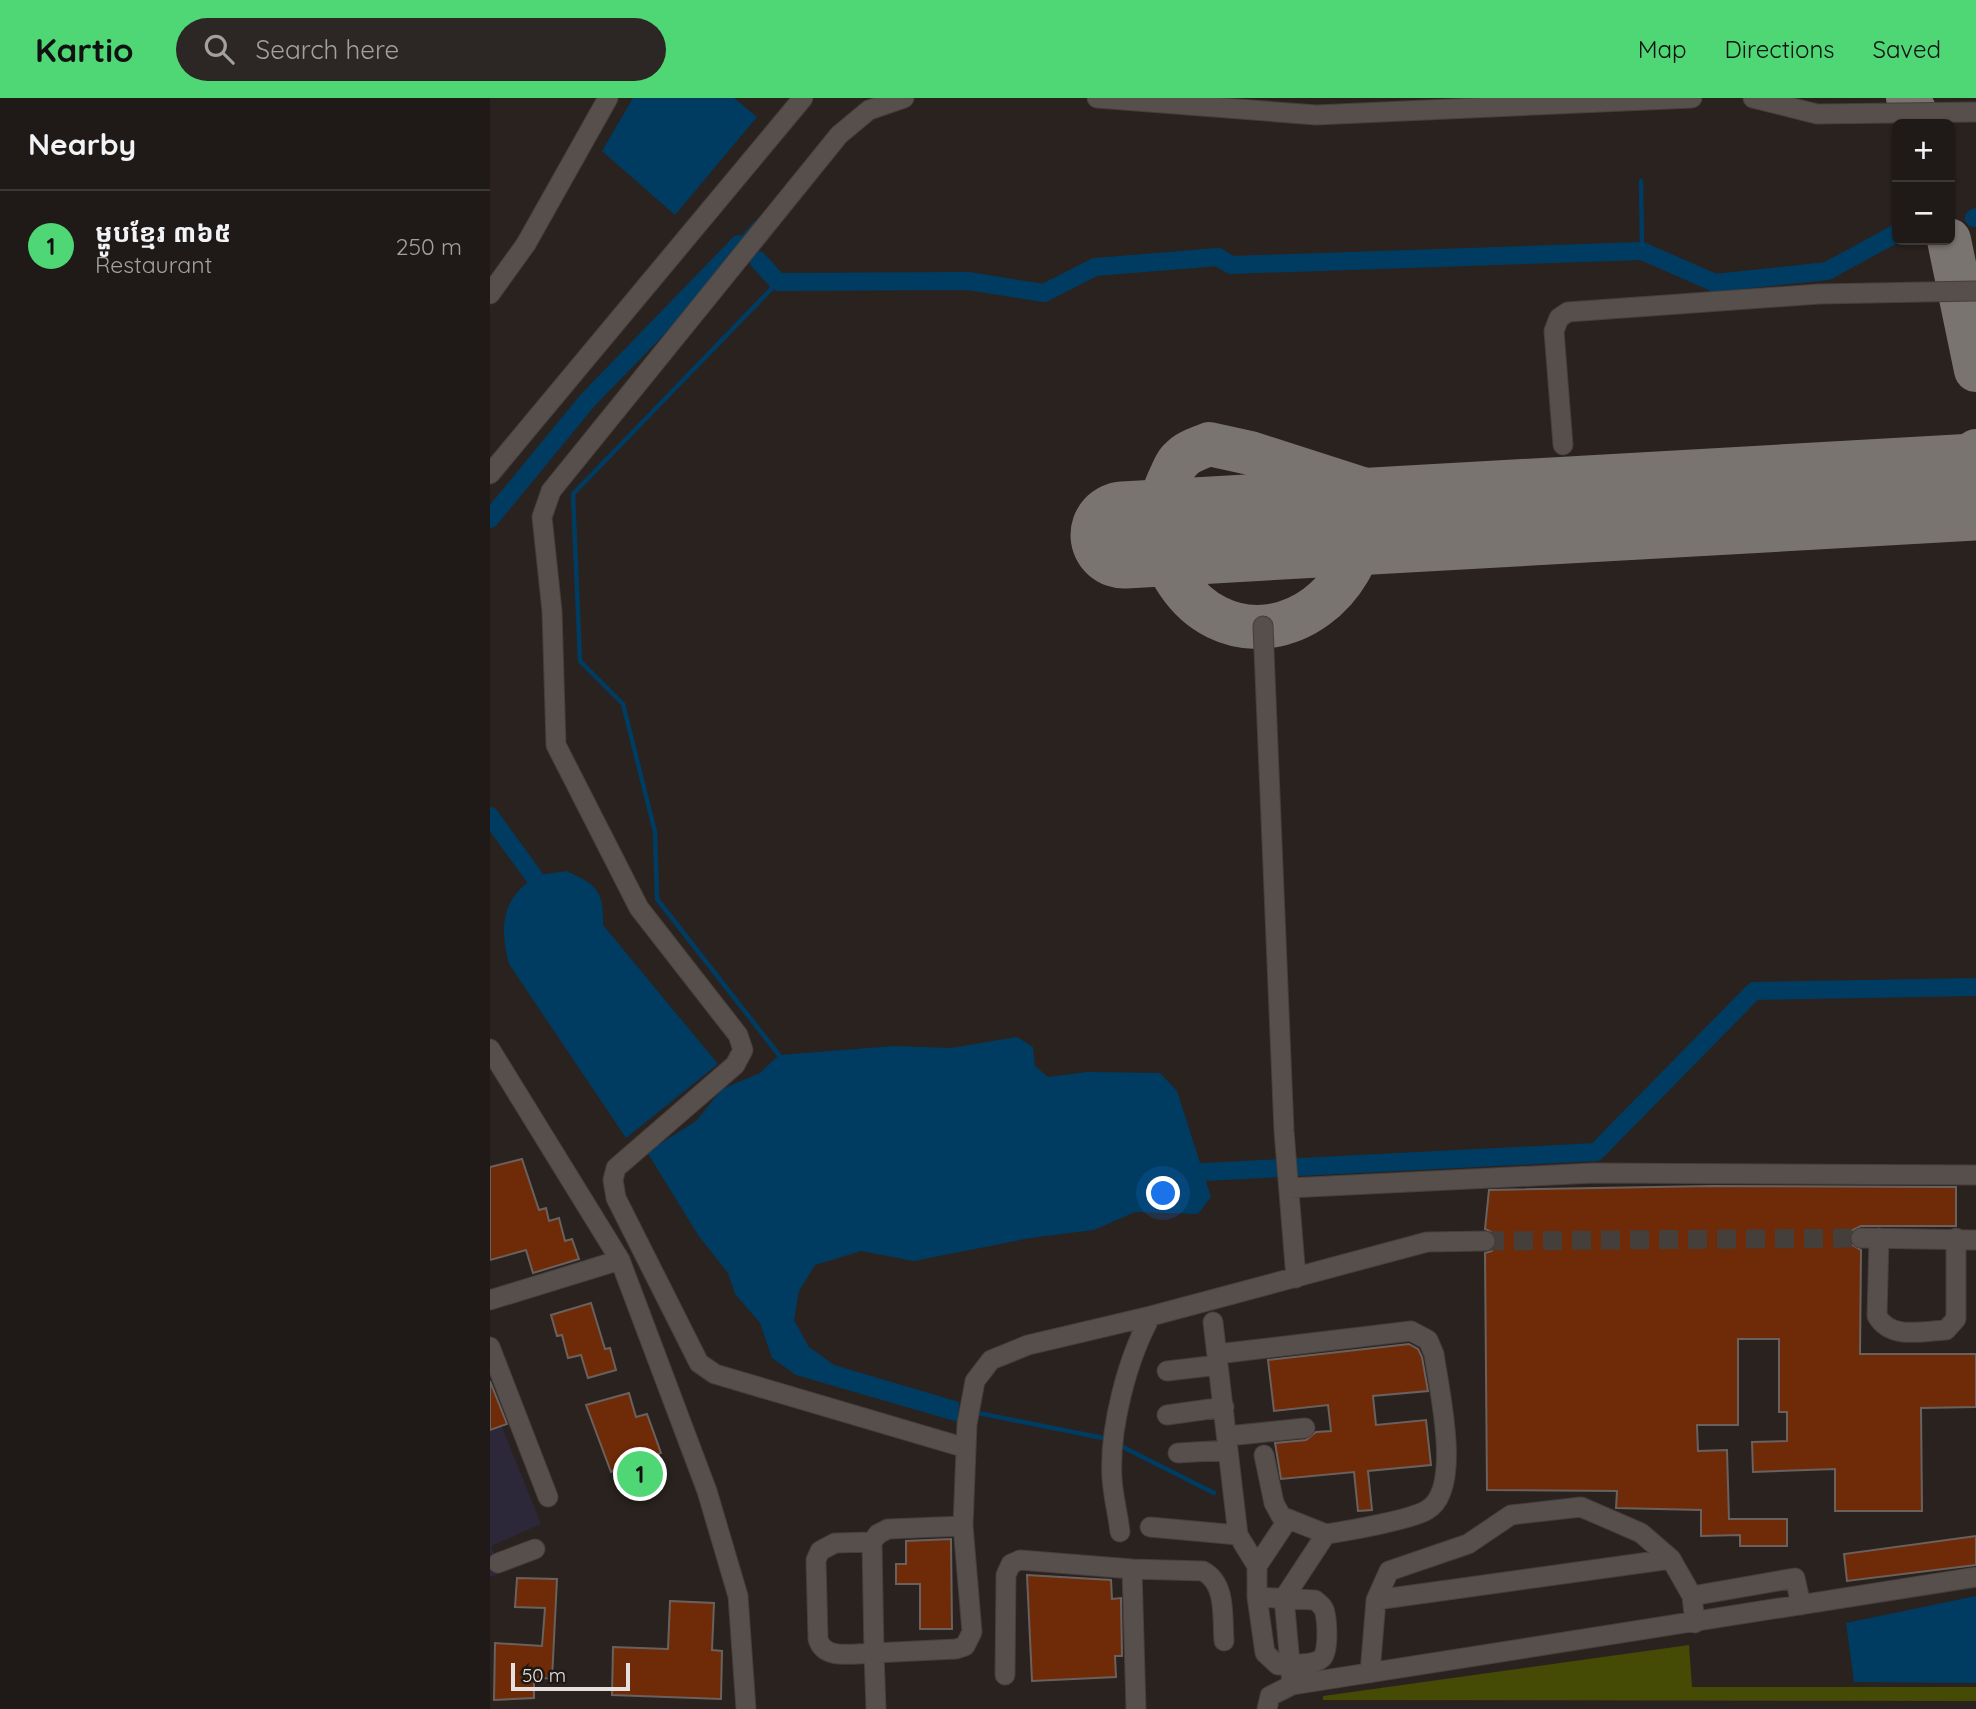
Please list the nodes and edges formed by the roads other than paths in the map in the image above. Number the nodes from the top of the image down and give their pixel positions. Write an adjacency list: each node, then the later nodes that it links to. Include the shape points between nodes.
1 (608, 98): 9 (street, via 526,244)
2 (803, 98): 11 (street)
3 (904, 98): 30 (street, via 869,110 839,135 551,491 542,517 552,611 556,745 639,908 738,1035 743,1050 735,1065 616,1168 612,1181 616,1198 699,1363 715,1374)
4 (1097, 98): 5 (street, via 1316,115)
5 (1692, 98)
6 (1753, 98): 7 (street, via 1817,114)
7 (1976, 112)
8 (1976, 291): 10 (street, via 1819,294 1568,313 1559,318 1554,331)
9 (490, 293)
10 (1563, 444)
11 (490, 474)
12 (1263, 626): 15 (street)
13 (490, 1049): 18 (street)
14 (1976, 1175): 15 (street, via 1593,1173)
15 (1289, 1197): 19 (street)
16 (1966, 1239): 16 (street, via 1952,1327 1891,1332 1882,1326 1877,1316 1870,1238)
17 (1485, 1241): 19 (street, via 1427,1242)
18 (620, 1260): 20 (street); 59 (street, via 707,1491 738,1596)
19 (1296, 1278): 21 (street)
20 (490, 1300)
21 (1150, 1316): 30 (street, via 1028,1345 991,1360 975,1381); 37 (street, via 1133,1351 1115,1431 1112,1479)
22 (1213, 1322): 24 (street)
23 (490, 1347): 33 (street)
24 (1218, 1359): 25 (street); 26 (street); 38 (street, via 1411,1331 1428,1340 1434,1354 1446,1456 1441,1497 1426,1511)
25 (1167, 1371)
26 (1224, 1407): 27 (street); 29 (street)
27 (1167, 1415)
28 (1305, 1428): 29 (street)
29 (1228, 1443): 31 (street); 39 (street)
30 (966, 1448): 35 (street)
31 (1178, 1452)
32 (1264, 1454): 34 (street, via 1274,1503)
33 (548, 1497)
34 (1287, 1521): 38 (street, via 1305,1523); 44 (street)
35 (963, 1526): 40 (street, via 888,1530); 54 (street, via 970,1640 956,1649)
36 (1150, 1527): 39 (street)
37 (1120, 1532)
38 (1326, 1534): 49 (street)
39 (1238, 1535): 44 (street)
40 (872, 1542): 54 (street); 54 (street, via 835,1544 824,1548 817,1560 821,1648 827,1654)
41 (534, 1549): 43 (street)
42 (1671, 1559): 47 (street); 50 (street); 50 (street, via 1641,1533 1581,1507 1511,1515 1468,1544 1395,1567 1384,1577)
43 (498, 1563)
44 (1257, 1566): 48 (street)
45 (1132, 1569): 53 (street, via 1203,1571 1212,1576 1219,1587); 57 (street, via 1020,1560 1011,1564 1006,1575); 61 (street)
46 (1976, 1577): 51 (street)
47 (1692, 1596): 51 (street, via 1795,1577); 52 (street)
48 (1257, 1597): 49 (street); 55 (street, via 1265,1653 1278,1665)
49 (1284, 1598): 55 (street); 55 (street, via 1315,1600 1325,1611 1323,1657)
50 (1376, 1600): 56 (street)
51 (1801, 1605): 52 (street)
52 (1695, 1623): 56 (street)
53 (1224, 1641)
54 (874, 1653): 60 (street)
55 (1290, 1664): 58 (street)
56 (1370, 1673): 58 (street)
57 (1006, 1675)
58 (1292, 1685): 62 (street, via 1270,1696)
59 (746, 1709)
60 (876, 1709)
61 (1136, 1709)
62 (1267, 1709)

